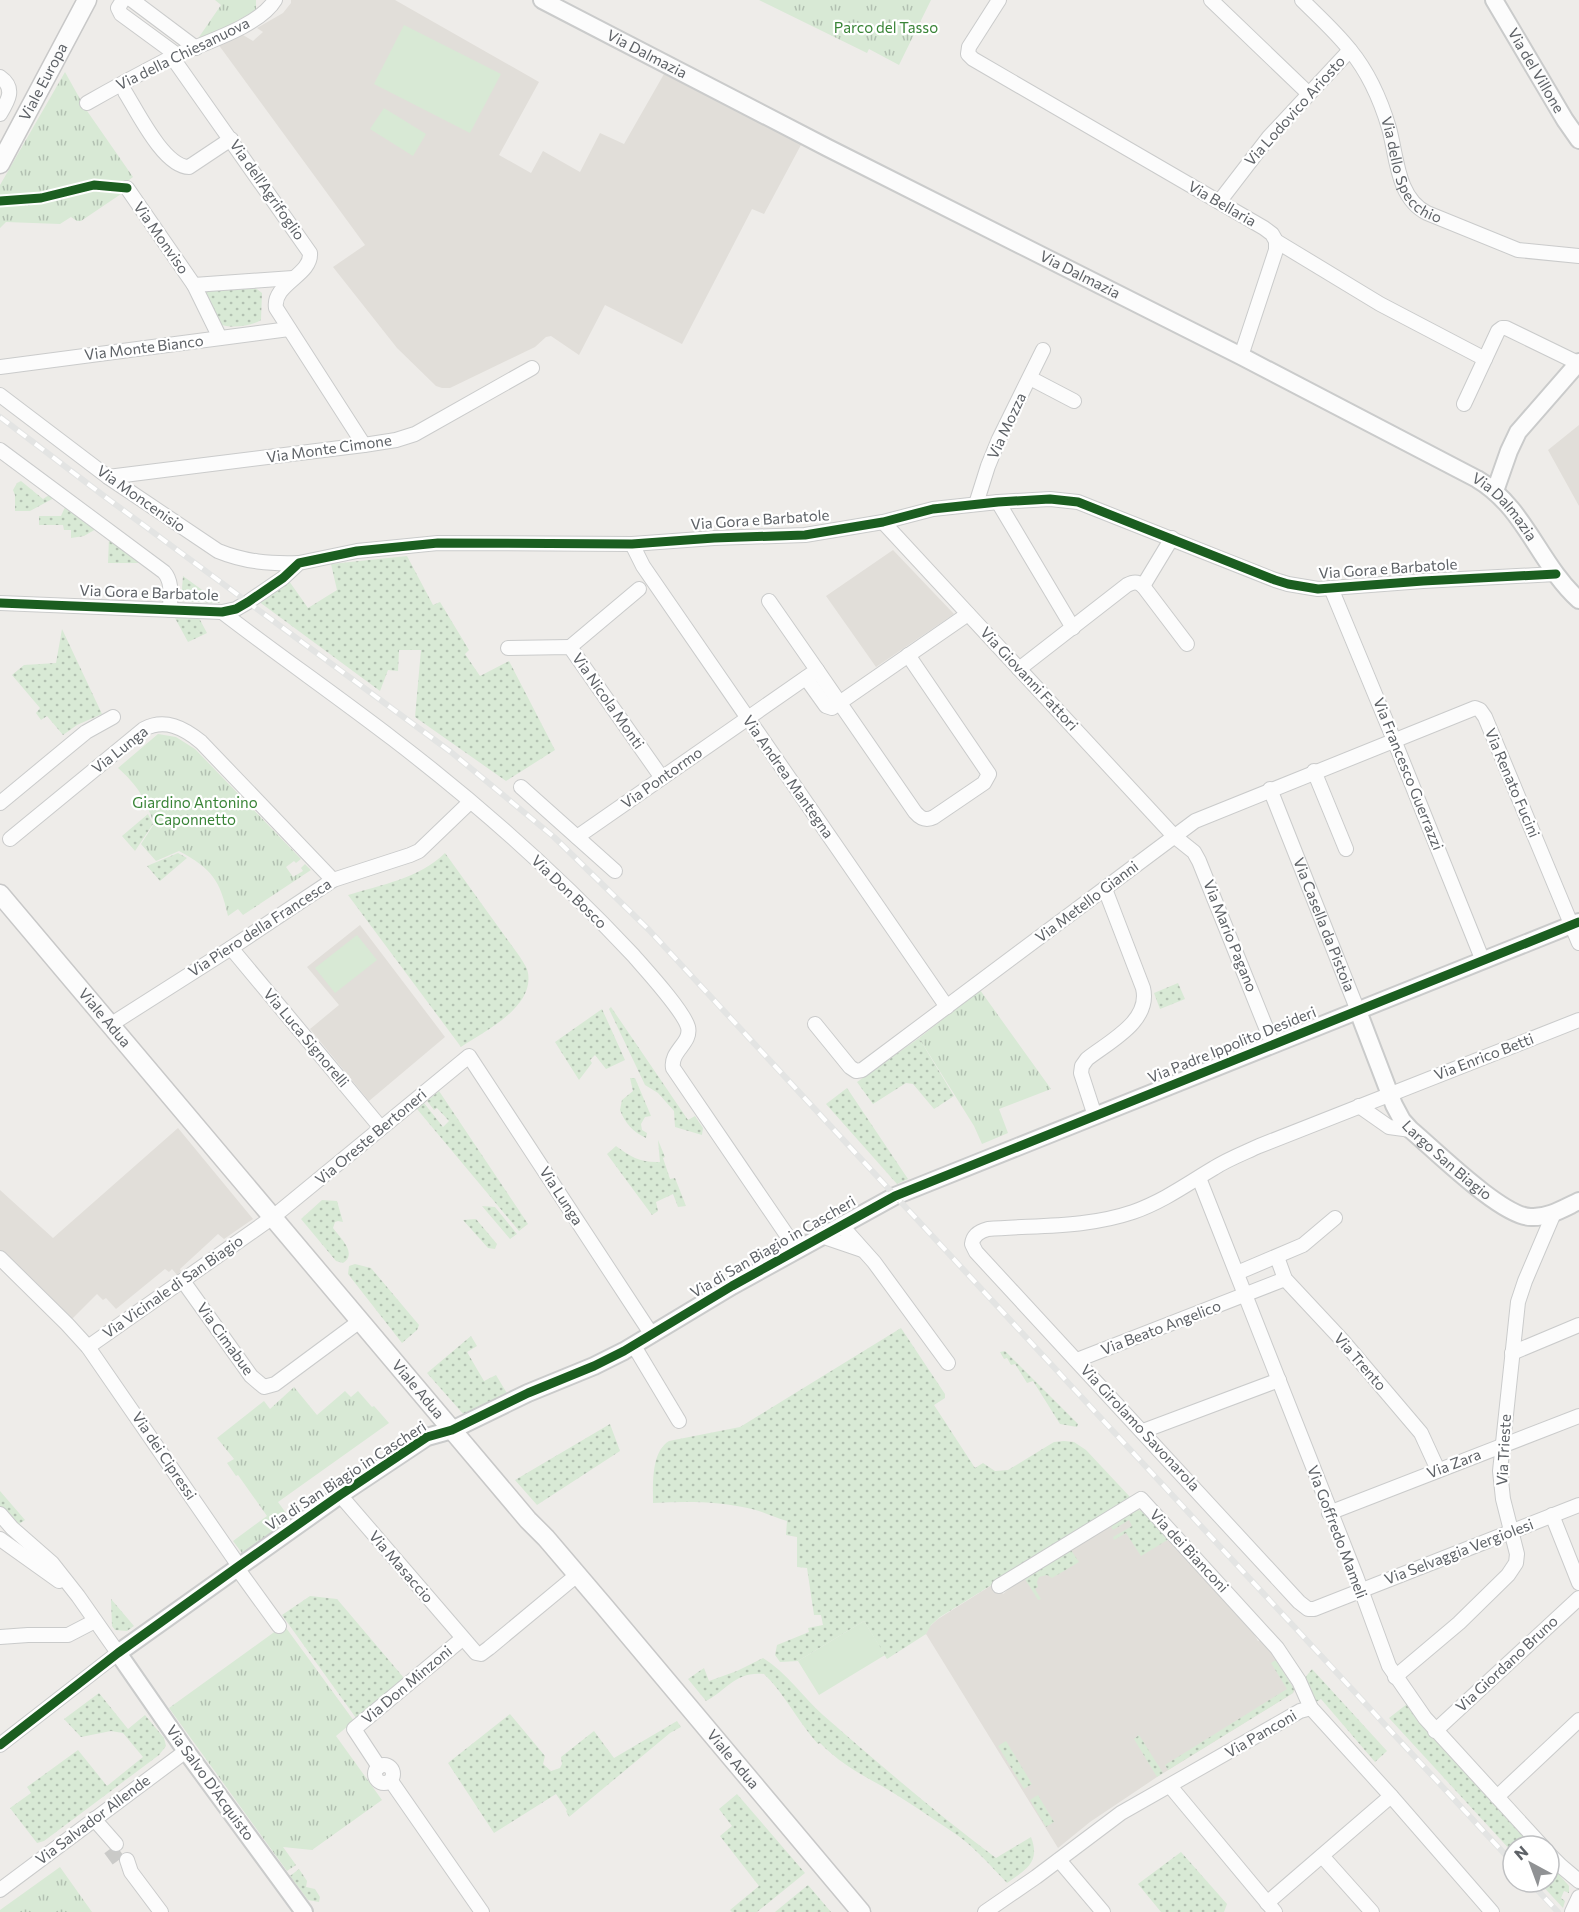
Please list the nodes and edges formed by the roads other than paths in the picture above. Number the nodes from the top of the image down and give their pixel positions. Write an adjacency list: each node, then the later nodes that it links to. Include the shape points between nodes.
1 (87, 0): 20 (main road, Viale Europa)
2 (123, 0): 12 (street, Via dell'Agrifoglio, via 118,8 121,14)
3 (132, 0): 10 (street)
4 (275, 0): 10 (street, Via della Chiesanuova, via 260,16)
5 (542, 0): 30 (street, Via Dalmazia)
6 (999, 0): 22 (street, Via Bellaria, via 971,44 968,54 973,59)
7 (1211, 0): 15 (street)
8 (1302, 0): 11 (street, Via dello Specchio)
9 (1494, 0): 19 (street, Via del Villone)
10 (196, 48): 12 (street, Via della Chiesanuova)
11 (1350, 50): 15 (street, Via Lodovico Ariosto); 24 (street, Via dello Specchio, via 1379,100 1403,186 1414,205 1518,250)
12 (175, 56): 16 (street, Via della Chiesanuova); 18 (street, Via dell'Agrifoglio)
13 (0, 77): 17 (street, via 10,91)
14 (125, 92): 18 (street, via 167,155 183,167 189,167)
15 (1309, 94): 22 (street, Via Lodovico Ariosto, via 1264,142)
16 (87, 103)
17 (0, 114)
18 (231, 139): 25 (street, Via dell'Agrifoglio, via 310,253 309,261)
19 (1579, 140)
20 (0, 164)
21 (127, 188): 26 (street, Via Monviso)
22 (1219, 202): 23 (street, Via Bellaria, via 1264,228)
23 (1276, 241): 30 (street); 31 (street, Via Bellaria, via 1388,309)
24 (1579, 256)
25 (293, 278): 26 (street); 27 (street, Via dell'Agrifoglio, via 275,303)
26 (194, 285): 28 (street, Via Monviso)
27 (289, 329): 28 (street, Via Monte Bianco); 39 (street, Via dell'Agrifoglio)
28 (220, 338): 33 (street, Via Monte Bianco)
29 (1043, 350): 35 (street, Via Mozza)
30 (1241, 356): 42 (street, Via Dalmazia)
31 (1485, 359): 32 (street, via 1499,330 1506,328); 38 (street)
32 (1578, 363): 42 (street, via 1518,432)
33 (0, 367)
34 (532, 368): 39 (street, Via Monte Cimone, via 409,437)
35 (1030, 378): 37 (street); 44 (street, Via Mozza, via 994,452)
36 (0, 395): 41 (street, Via Moncenisio)
37 (1074, 401)
38 (1464, 404)
39 (364, 445): 41 (street, Via Monte Cimone)
40 (0, 450): 56 (street, via 164,572 170,583)
41 (108, 477): 48 (street, Via Moncenisio, via 218,551 261,563)
42 (1495, 490): 49 (street, Via Dalmazia, via 1522,522)
43 (998, 502): 44 (street, Via Gora e Barbatole); 46 (street, Via Gora e Barbatole, via 1078,502); 59 (street)
44 (976, 504): 45 (street, Via Gora e Barbatole, via 927,510)
45 (883, 522): 47 (street, Via Gora e Barbatole, via 805,535); 58 (street, Via Giovanni Fattori)
46 (1172, 538): 50 (street); 51 (street, Via Gora e Barbatole, via 1281,582)
47 (632, 544): 48 (street, Via Gora e Barbatole, via 418,544 339,553); 68 (street, Via Andrea Mantegna, via 642,566)
48 (299, 563): 57 (street, Via Gora e Barbatole, via 248,602)
49 (1556, 574): 51 (street, Via Gora e Barbatole); 53 (street, Via Dalmazia)
50 (1143, 586): 59 (street, via 1138,582 1127,585); 60 (street)
51 (1331, 588): 69 (street, Via Francesco Guerrazzi)
52 (639, 589): 61 (street)
53 (1579, 600)
54 (769, 601): 65 (street)
55 (0, 603): 56 (street, Via Gora e Barbatole)
56 (170, 610): 57 (street, Via Gora e Barbatole)
57 (222, 612): 74 (street, Via Don Bosco)
58 (968, 614): 63 (street); 64 (street, Via Giovanni Fattori)
59 (1073, 628): 64 (street)
60 (1187, 644)
61 (570, 647): 62 (street, Via Nicola Monti); 71 (street, Via Nicola Monti)
62 (508, 648)
63 (908, 655): 66 (street); 66 (street, via 987,770 984,783 932,818 922,818)
64 (1019, 669): 76 (street, Via Giovanni Fattori)
65 (812, 674): 66 (street, via 828,708); 68 (street, Via Pontormo)
66 (840, 702)
67 (112, 717): 75 (street, via 86,732)
68 (747, 719): 71 (street, Via Pontormo); 88 (street, Via Andrea Mantegna)
69 (1394, 740): 70 (street, Via Metello Gianni); 84 (street, Via Renato Fucini, via 1470,709 1480,710); 87 (street, Via Francesco Guerrazzi)
70 (1314, 771): 73 (street, Via Metello Gianni); 79 (street)
71 (662, 778): 77 (street, Via Pontormo)
72 (521, 787): 77 (street)
73 (1270, 789): 76 (street, Via Metello Gianni, via 1200,818); 89 (street, Via Casella da Pistoia)
74 (470, 802): 81 (street, Via Piero della Francesca, via 419,850); 108 (street, Via Don Bosco, via 596,916 681,1014 689,1034 674,1057 673,1068)
75 (0, 803)
76 (1174, 836): 82 (street, Via Metello Gianni); 93 (street, Via Mario Pagano, via 1199,861)
77 (577, 837): 80 (street)
78 (10, 839): 81 (street, Via Lunga, via 144,729 170,725 201,742)
79 (1346, 849)
80 (615, 871)
81 (333, 880): 86 (street, Via Piero della Francesca)
82 (1104, 889): 88 (street, Via Metello Gianni); 97 (street, via 1145,999 1134,1021 1082,1066)
83 (0, 894): 92 (main road, Viale Adua)
84 (1575, 924): 85 (street, Via Renato Fucini); 87 (street, Via Padre Ippolito Desideri)
85 (1579, 943)
86 (231, 948): 92 (street, Via Piero della Francesca); 98 (street, Via Luca Signorelli)
87 (1483, 961): 89 (street, Via Padre Ippolito Desideri)
88 (947, 1007): 91 (street, Via Metello Gianni, via 859,1071 850,1067)
89 (1358, 1011): 93 (street, Via Padre Ippolito Desideri); 95 (street, Via Casella da Pistoia)
90 (1579, 1020): 95 (street, Via Enrico Betti)
91 (815, 1024)
92 (111, 1025): 104 (main road, Viale Adua)
93 (1273, 1045): 97 (street, Via Padre Ippolito Desideri)
94 (469, 1056): 98 (street, Via Oreste Bertoneri); 119 (street, Via Lunga)
95 (1389, 1094): 96 (street, Via Enrico Betti); 99 (street, Largo San Biagio)
96 (1359, 1106): 99 (street, via 1389,1127); 100 (street, Via Enrico Betti, via 1259,1146)
97 (1095, 1116): 101 (street, Via Padre Ippolito Desideri)
98 (381, 1128): 104 (street, Via Oreste Bertoneri)
99 (1411, 1130): 103 (street, Largo San Biagio, via 1487,1196 1517,1215 1536,1217)
100 (1199, 1178): 109 (street, Via Enrico Betti, via 1156,1202 1106,1220 981,1231 973,1240); 113 (street, Via Goffredo Mameli)
101 (895, 1196): 106 (street, Via di San Biagio in Cascheri)
102 (1579, 1201): 103 (street)
103 (1554, 1212): 122 (street, Via Trieste, via 1520,1296)
104 (273, 1217): 115 (street, Via Vicinale di San Biagio); 117 (main road, Viale Adua)
105 (1335, 1218): 111 (street, via 1303,1245)
106 (841, 1225): 107 (street, Via di San Biagio in Cascheri); 110 (street)
107 (821, 1236): 108 (street, Via di San Biagio in Cascheri); 110 (street)
108 (797, 1250): 119 (street, Via di San Biagio in Cascheri)
109 (974, 1250): 123 (street, Via Girolamo Savonarola)
110 (864, 1251): 124 (street)
111 (1277, 1257): 113 (street); 114 (street, Via Trento)
112 (0, 1258): 121 (street, Via Vicinale di San Biagio)
113 (1237, 1273): 116 (street, Via Goffredo Mameli)
114 (1285, 1279): 116 (street, Via Beato Angelico); 131 (street, Via Trento, via 1421,1433)
115 (183, 1281): 117 (street, Via Cimabue, via 251,1376 264,1387 275,1384); 121 (street, Via Vicinale di San Biagio)
116 (1245, 1295): 123 (street, Via Beato Angelico); 125 (street, Via Goffredo Mameli)
117 (360, 1321): 128 (main road, Viale Adua)
118 (1579, 1326): 122 (street)
119 (652, 1335): 120 (street, Via di San Biagio in Cascheri)
120 (634, 1346): 127 (street); 128 (street, Via di San Biagio in Cascheri)
121 (88, 1347): 139 (street, Via dei Cipressi)
122 (1512, 1353): 130 (street, Via Trieste)
123 (1077, 1360): 129 (street, Via Girolamo Savonarola)
124 (948, 1363)
125 (1280, 1380): 129 (street); 134 (street, Via Goffredo Mameli)
126 (1579, 1416): 130 (street, Via Zara)
127 (679, 1420)
128 (452, 1430): 132 (street, Via di San Biagio in Cascheri, via 427,1437); 140 (main road, Viale Adua)
129 (1143, 1431): 146 (street, Via Girolamo Savonarola)
130 (1502, 1446): 131 (street, Via Zara); 137 (street, Via Trieste, via 1501,1489)
131 (1438, 1470): 134 (street, Via Zara)
132 (339, 1495): 139 (street, Via di San Biagio in Cascheri); 150 (street, Via Masaccio)
133 (1579, 1505): 136 (street, Via Selvaggia Vergiolesi)
134 (1329, 1513): 143 (street, Via Goffredo Mameli)
135 (0, 1514): 144 (street, via 52,1563)
136 (1552, 1515): 137 (street, Via Selvaggia Vergiolesi); 141 (street)
137 (1511, 1532): 143 (street, Via Selvaggia Vergiolesi); 152 (street, Via Trieste, via 1517,1559 1512,1570 1459,1623)
138 (0, 1539): 144 (street)
139 (238, 1567): 148 (street, Via dei Cipressi); 151 (street, Via di San Biagio in Cascheri)
140 (577, 1575): 150 (street, Via Don Minzoni, via 485,1652 476,1653); 175 (main road, Viale Adua)
141 (1579, 1583)
142 (999, 1586): 153 (street, Via dei Bianconi, via 1141,1500 1277,1648)
143 (1361, 1590): 146 (street, Via Selvaggia Vergiolesi, via 1314,1609); 152 (street, Via Goffredo Mameli)
144 (78, 1596): 147 (street)
145 (1579, 1598): 155 (street, Via Giordano Bruno)
146 (1305, 1607)
147 (94, 1621): 149 (street, via 68,1635); 151 (street)
148 (279, 1626)
149 (0, 1637)
150 (462, 1639): 174 (street, Via Don Minzoni, via 354,1729 379,1767 386,1765 392,1769 391,1780)
151 (117, 1653): 156 (street, Via di San Biagio in Cascheri); 157 (street, Via Salvo D'Acquisto)
152 (1395, 1677): 155 (street, Via Goffredo Mameli)
153 (1311, 1708): 158 (street, Via Panconi); 159 (street, Via Panconi)
154 (1579, 1720): 160 (street)
155 (1435, 1731): 160 (street, Via Goffredo Mameli)
156 (0, 1745)
157 (186, 1751): 161 (street, Via Salvador Allende); 173 (street, Via Salvo D'Acquisto)
158 (1170, 1785): 165 (street, Via Panconi, via 1121,1813); 171 (street)
159 (1391, 1796): 164 (street); 179 (street, Via Panconi)
160 (1497, 1797): 162 (street, Via Goffredo Mameli)
161 (97, 1824): 163 (street); 169 (street, Via Salvador Allende)
162 (1531, 1834)
163 (113, 1846)
164 (1322, 1856): 171 (street); 178 (street)
165 (1059, 1860): 176 (street, Via Panconi); 177 (street)
166 (126, 1864): 172 (street)
167 (1561, 1866): 168 (street)
168 (1579, 1881)
169 (0, 1890)
170 (1579, 1897): 180 (street)
171 (1271, 1907)
172 (161, 1912)
173 (304, 1912)
174 (482, 1912)
175 (861, 1912)
176 (985, 1912)
177 (1103, 1912)
178 (1372, 1912)
179 (1492, 1912)
180 (1572, 1912)

